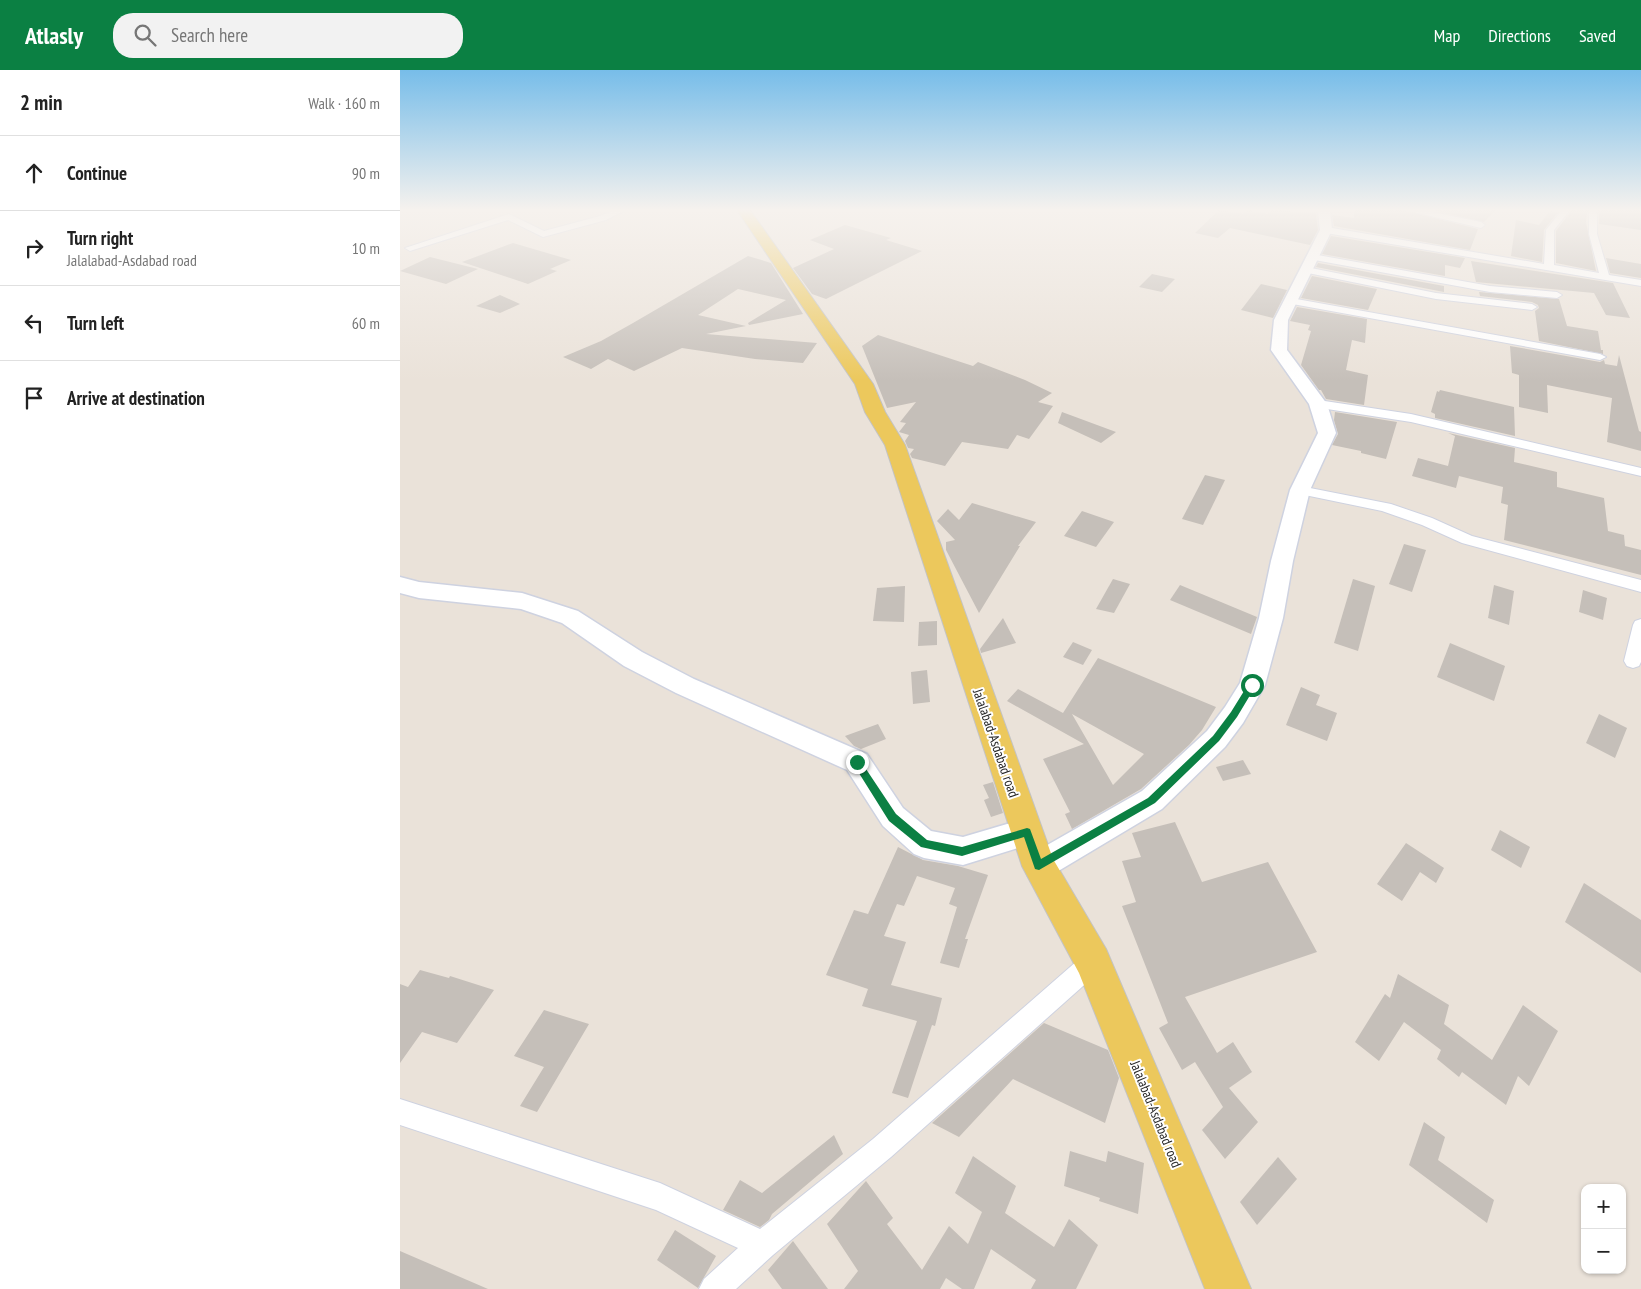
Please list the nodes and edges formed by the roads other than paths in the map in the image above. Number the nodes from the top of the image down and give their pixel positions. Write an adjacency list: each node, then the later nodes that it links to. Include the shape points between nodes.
1 (783, 267): 20 (main road, Jalalabad-Asdabad road, via 864,384 875,412 895,445)
2 (1308, 267): 10 (street)
3 (1320, 267): 11 (street, via 1436,296)
4 (1330, 267): 9 (street)
5 (1554, 267): 7 (street)
6 (1602, 267): 7 (street)
7 (1605, 276): 8 (street)
8 (1641, 284)
9 (1557, 295)
10 (1291, 301): 12 (street); 13 (street, via 1281,320 1279,350)
11 (1532, 307)
12 (1600, 357)
13 (1318, 404): 14 (street, via 1411,418); 15 (street, via 1328,433)
14 (1640, 475)
15 (1300, 490): 17 (street, via 1353,498 1442,526 1467,540); 21 (street, via 1252,685 1234,715 1216,739 1152,800)
16 (400, 584): 20 (street, via 419,590 522,601 570,617 633,659 685,686 857,762 892,818 924,844 962,851)
17 (1641, 586)
18 (1641, 625): 19 (street)
19 (1633, 661)
20 (1027, 832): 21 (main road, Jalalabad-Asdabad road)
21 (1039, 866): 22 (main road, Jalalabad-Asdabad road)
22 (1093, 962): 24 (street, via 882,1148); 26 (main road, Jalalabad-Asdabad road)
23 (400, 1112): 24 (street, via 660,1197)
24 (762, 1245): 25 (street)
25 (714, 1289)
26 (1228, 1289)

